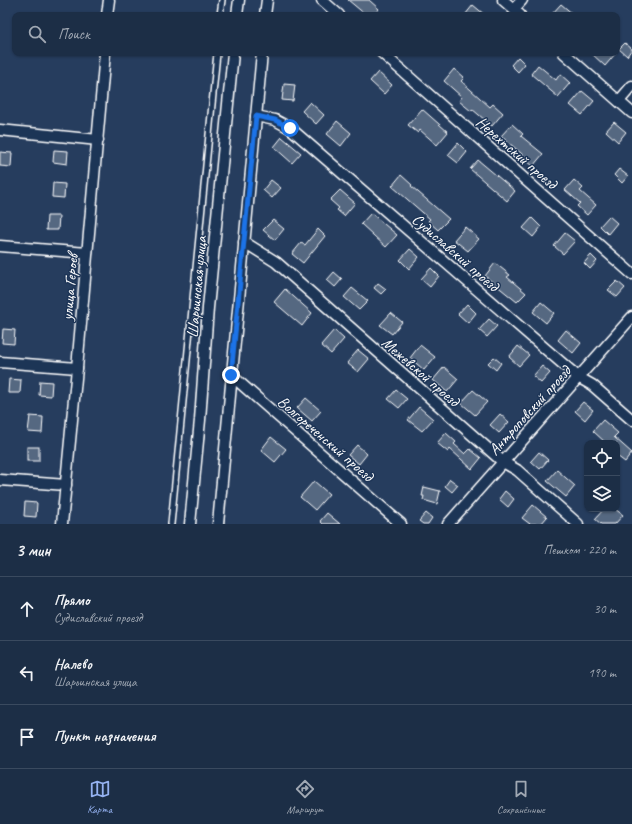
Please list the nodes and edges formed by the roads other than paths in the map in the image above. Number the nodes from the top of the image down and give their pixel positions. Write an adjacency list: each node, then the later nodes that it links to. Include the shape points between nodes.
1 (109, 0): 8 (street)
2 (222, 0): 9 (lane)
3 (239, 0): 10 (street)
4 (267, 0): 11 (street)
5 (322, 0): 12 (street)
6 (503, 0): 13 (street)
7 (522, 0): 13 (street)
8 (108, 12)
9 (220, 12)
10 (237, 12)
11 (265, 12)
12 (336, 12)
13 (517, 12)
14 (105, 56): 25 (street, улица Героев)
15 (217, 56): 41 (lane)
16 (233, 56): 42 (street, Шарьинская улица)
17 (262, 56): 23 (street)
18 (385, 56): 29 (street, Нерехтский проезд)
19 (567, 56): 21 (street)
20 (632, 86): 21 (street)
21 (618, 101): 22 (street)
22 (632, 113)
23 (256, 116): 26 (street); 34 (street, Судиславский проезд, via 275,120 290,128)
24 (0, 130): 25 (street)
25 (98, 140): 28 (street, улица Героев)
26 (244, 242): 33 (street); 36 (street, Межевской проезд, via 276,262)
27 (0, 246): 28 (street)
28 (87, 253): 32 (street, улица Героев)
29 (632, 274)
30 (632, 317): 34 (street, Антроповский проезд)
31 (0, 362): 32 (street)
32 (77, 368): 38 (street, улица Героев)
33 (231, 375): 39 (street); 43 (street, Волгореченский проезд)
34 (578, 377): 35 (street, Судиславский проезд, via 592,385); 36 (street, Антроповский проезд)
35 (632, 420)
36 (503, 462): 44 (street, Антроповский проезд); 45 (street, Межевской проезд, via 517,470)
37 (0, 480): 38 (street)
38 (66, 485): 40 (street, улица Героев)
39 (220, 522)
40 (62, 524)
41 (171, 524)
42 (190, 524)
43 (401, 524)
44 (448, 524)
45 (578, 524)

